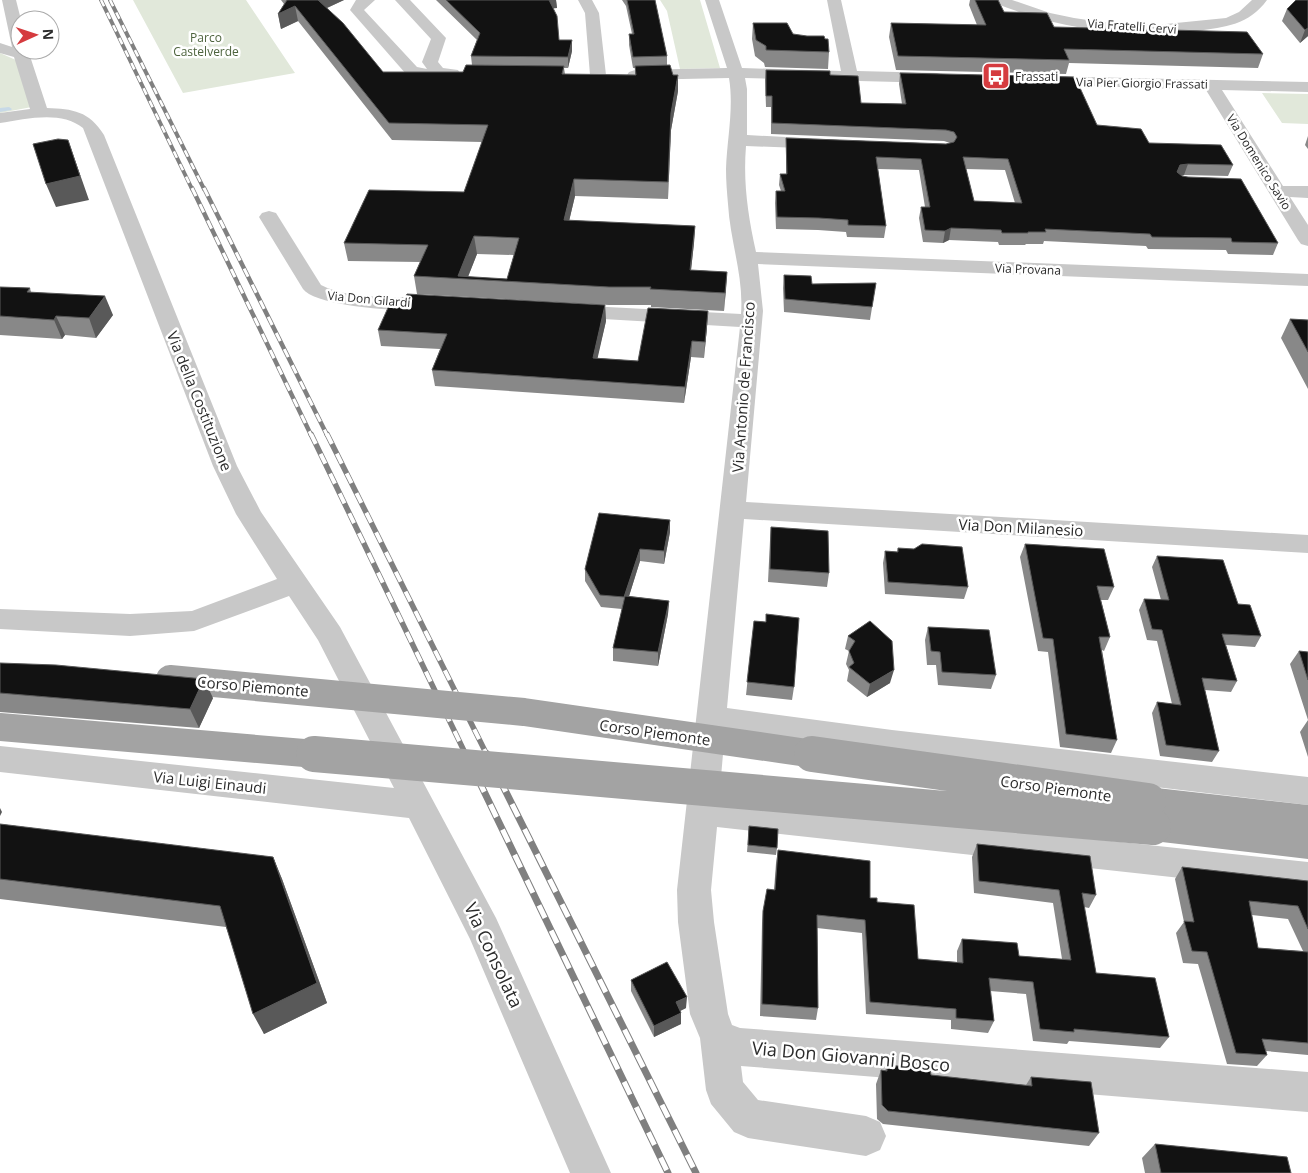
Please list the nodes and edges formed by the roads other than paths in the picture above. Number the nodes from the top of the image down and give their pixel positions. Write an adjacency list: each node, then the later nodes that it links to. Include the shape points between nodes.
1 (368, 0): 9 (street, via 357,10 412,71)
2 (402, 0): 9 (street, via 439,38 430,62 437,71)
3 (585, 0): 13 (street, via 592,13)
4 (712, 0): 11 (street, Via Antonio de Francisco)
5 (834, 0): 14 (street)
6 (1000, 0): 7 (street, Via Fratelli Cervi, via 1051,17 1150,29 1183,29 1233,21 1249,12)
7 (1260, 0)
8 (23, 60): 19 (street)
9 (445, 73): 10 (street)
10 (464, 73)
11 (736, 73): 13 (street); 14 (street); 21 (street, Via Antonio de Francisco, via 739,89)
12 (579, 75): 13 (street)
13 (598, 75)
14 (850, 76): 15 (street)
15 (957, 78)
16 (1026, 80): 17 (street, Via Pier Giorgio Frassati)
17 (1211, 85): 18 (street, Via Pier Giorgio Frassati); 24 (street, Via Domenico Savio)
18 (1308, 87)
19 (40, 113): 20 (street, Via della Costituzione); 35 (street, Via della Costituzione, via 78,118 88,124 94,135 225,466 249,514)
20 (0, 118)
21 (738, 140): 22 (street); 28 (street, Via Antonio de Francisco, via 734,169)
22 (836, 144)
23 (1254, 184): 24 (street)
24 (1275, 188): 25 (street); 27 (street, Via Domenico Savio)
25 (1308, 192)
26 (269, 217): 30 (street, Via Don Gilardi, via 318,294)
27 (1308, 240)
28 (747, 258): 29 (street, Via Provana); 32 (street, Via Antonio de Francisco)
29 (1308, 280)
30 (457, 305)
31 (545, 310): 32 (street)
32 (751, 321): 33 (street, Via Antonio de Francisco)
33 (734, 510): 34 (street, Via Don Milanesio); 38 (street, Via Antonio de Francisco)
34 (1308, 544)
35 (292, 584): 36 (street, via 214,615 172,624); 40 (street, Via della Costituzione, via 330,634)
36 (0, 619)
37 (148, 676): 45 (main road, Corso Piemonte, bridge, via 524,712 758,747)
38 (712, 718): 42 (street, Corso Piemonte, via 892,743); 44 (street)
39 (0, 727): 45 (main road, Corso Piemonte, bridge)
40 (386, 742): 43 (street, Via Consolata)
41 (0, 760): 43 (street, Via Luigi Einaudi)
42 (1308, 791)
43 (419, 805): 52 (street, Via Consolata, via 484,930)
44 (702, 811): 48 (street); 49 (street, via 694,890 696,922 709,1014)
45 (1150, 814): 46 (main road, Corso Piemonte); 47 (main road, Corso Piemonte)
46 (1308, 819)
47 (1308, 844)
48 (1308, 877)
49 (720, 1038): 50 (street, Via Don Giovanni Bosco, via 738,1047); 51 (street, via 725,1090 748,1118)
50 (1308, 1092)
51 (866, 1136)
52 (591, 1173)

